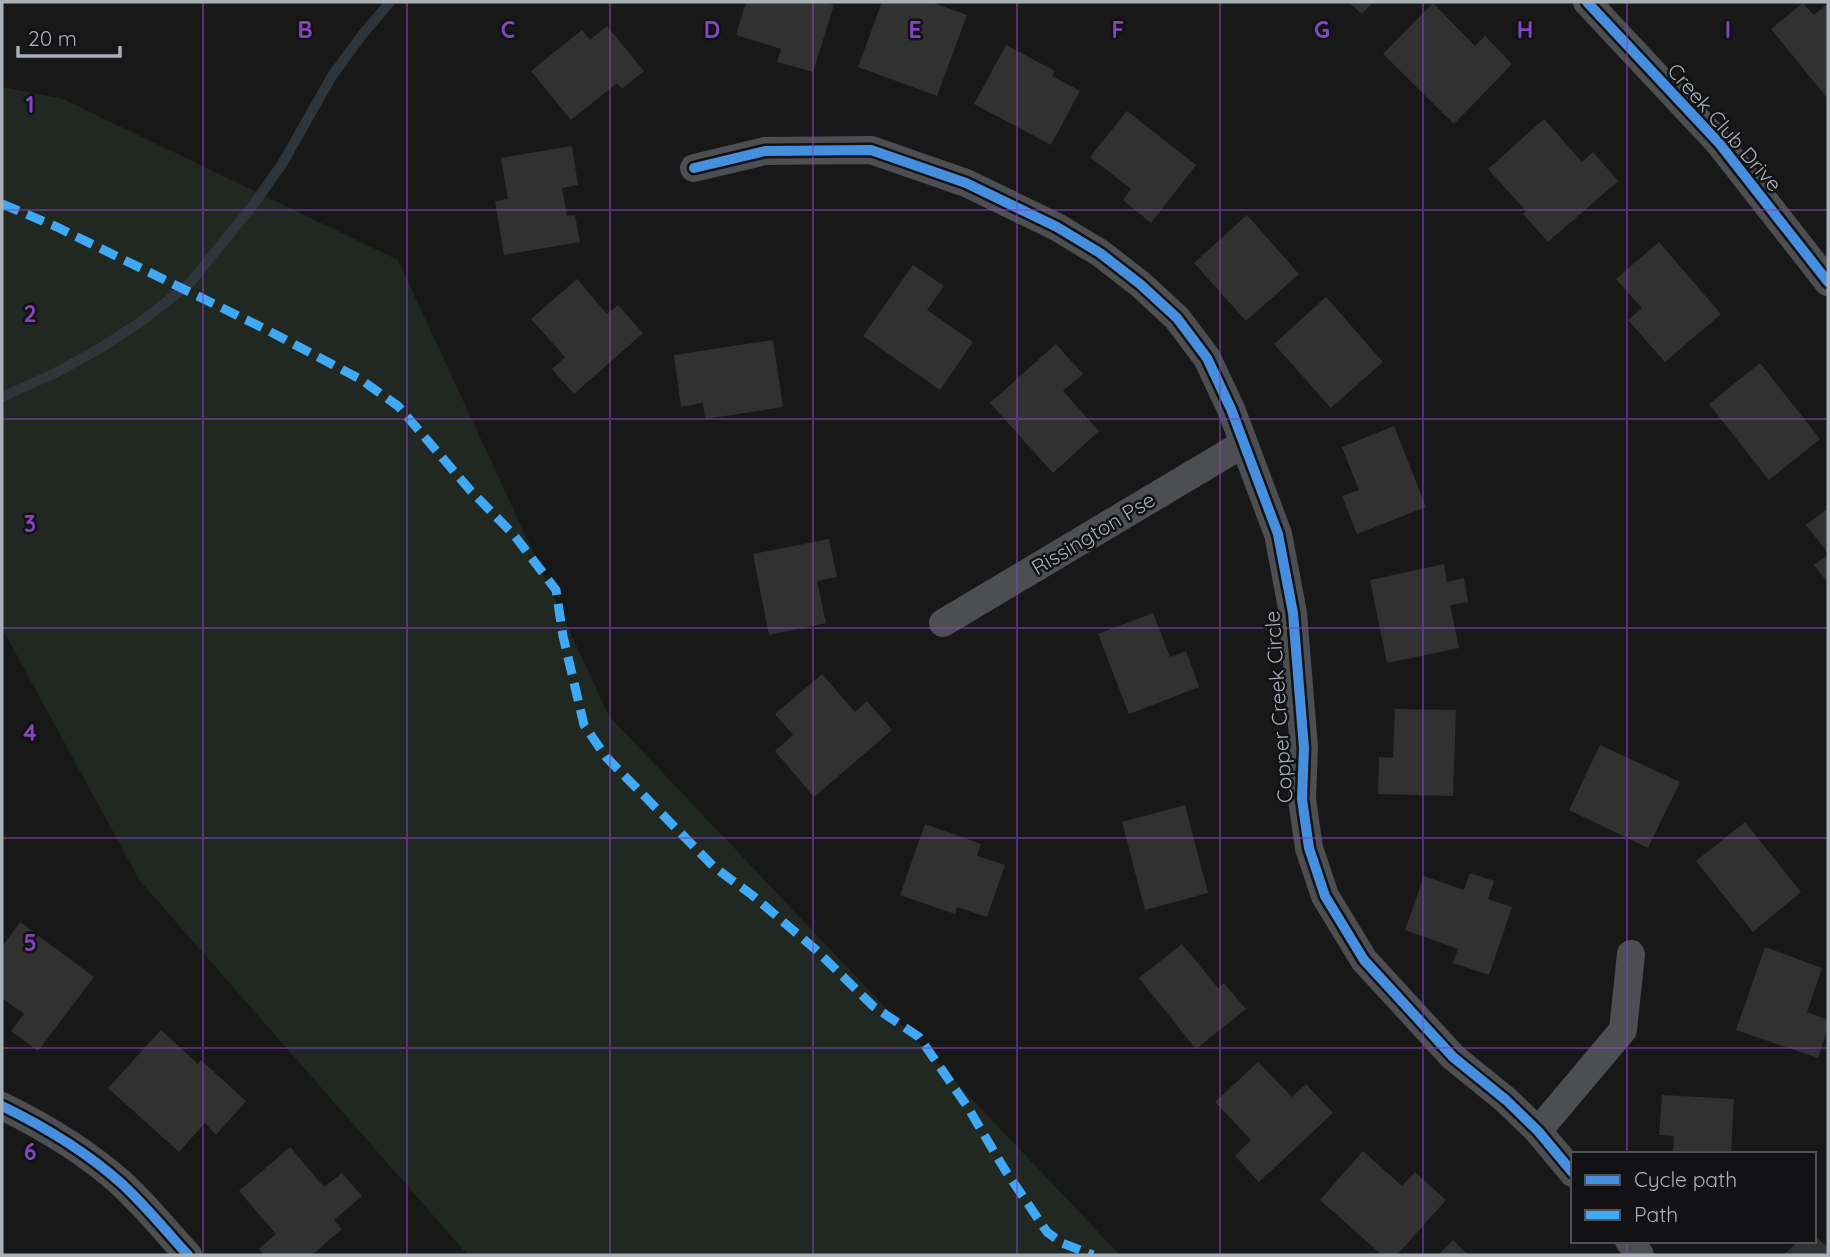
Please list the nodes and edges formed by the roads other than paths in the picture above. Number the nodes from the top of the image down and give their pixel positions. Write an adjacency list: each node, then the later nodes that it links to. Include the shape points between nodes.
1 (1587, 2): 3 (street, Creek Club Drive, via 1719,143)
2 (694, 168): 4 (street, Copper Creek Circle, via 765,151 871,150 1012,204 1100,253 1177,318 1207,358)
3 (1828, 282)
4 (1243, 444): 5 (street, Rissington Pse); 8 (street, Copper Creek Circle, via 1278,534 1293,613 1304,748 1302,799 1309,848 1325,896 1364,960 1453,1057)
5 (943, 623)
6 (1631, 954): 8 (street, via 1623,1030)
7 (2, 1106): 10 (street, via 83,1152 122,1184)
8 (1538, 1131): 9 (street, Copper Creek Circle)
9 (1571, 1171)
10 (188, 1255)

